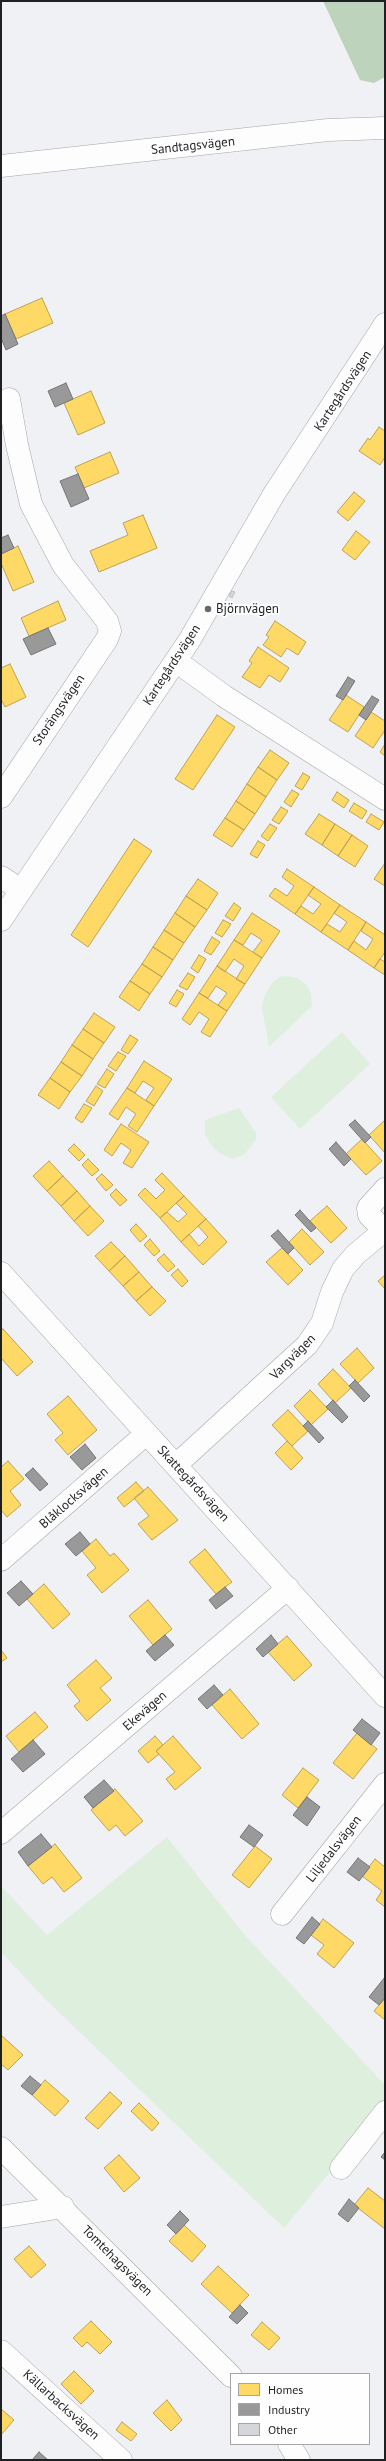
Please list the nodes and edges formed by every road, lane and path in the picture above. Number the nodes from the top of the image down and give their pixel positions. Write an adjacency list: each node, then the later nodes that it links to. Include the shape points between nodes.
1 (385, 128): 2 (street, Sandtagsvägen, via 328,130)
2 (1, 166)
3 (385, 324): 5 (street, Kartegårdsvägen, via 274,494)
4 (9, 399): 6 (street, Storängsvägen, via 31,504 63,566 107,621 110,630 108,639)
5 (176, 661): 7 (street, via 224,696); 9 (street, Kartegårdsvägen)
6 (5, 783)
7 (385, 799)
8 (1, 877): 9 (street)
9 (21, 890): 10 (street, Kartegårdsvägen)
10 (1, 920)
11 (385, 1189): 12 (street, Vargvägen, via 368,1208 369,1215)
12 (385, 1230): 15 (street, Vargvägen, via 356,1254 343,1269 322,1323 312,1340)
13 (1, 1273): 14 (street, Skattegårdsvägen)
14 (146, 1434): 15 (street, Skattegårdsvägen); 16 (street, Blåklocksvägen)
15 (176, 1465): 17 (street, Skattegårdsvägen)
16 (1, 1560)
17 (288, 1588): 18 (street, Skattegårdsvägen); 20 (street, Ekevägen)
18 (385, 1696)
19 (385, 1784): 21 (street, Liljedalsvägen)
20 (1, 1833)
21 (282, 1914)
22 (385, 2112): 24 (street)
23 (1, 2148): 25 (street, Tomtehagsvägen)
24 (342, 2168)
25 (63, 2207): 26 (street); 28 (street, Tomtehagsvägen)
26 (1, 2217)
27 (1, 2351): 30 (street, Källarbacksvägen)
28 (230, 2375)
29 (291, 2445): 31 (street)
30 (121, 2460)
31 (299, 2460)

